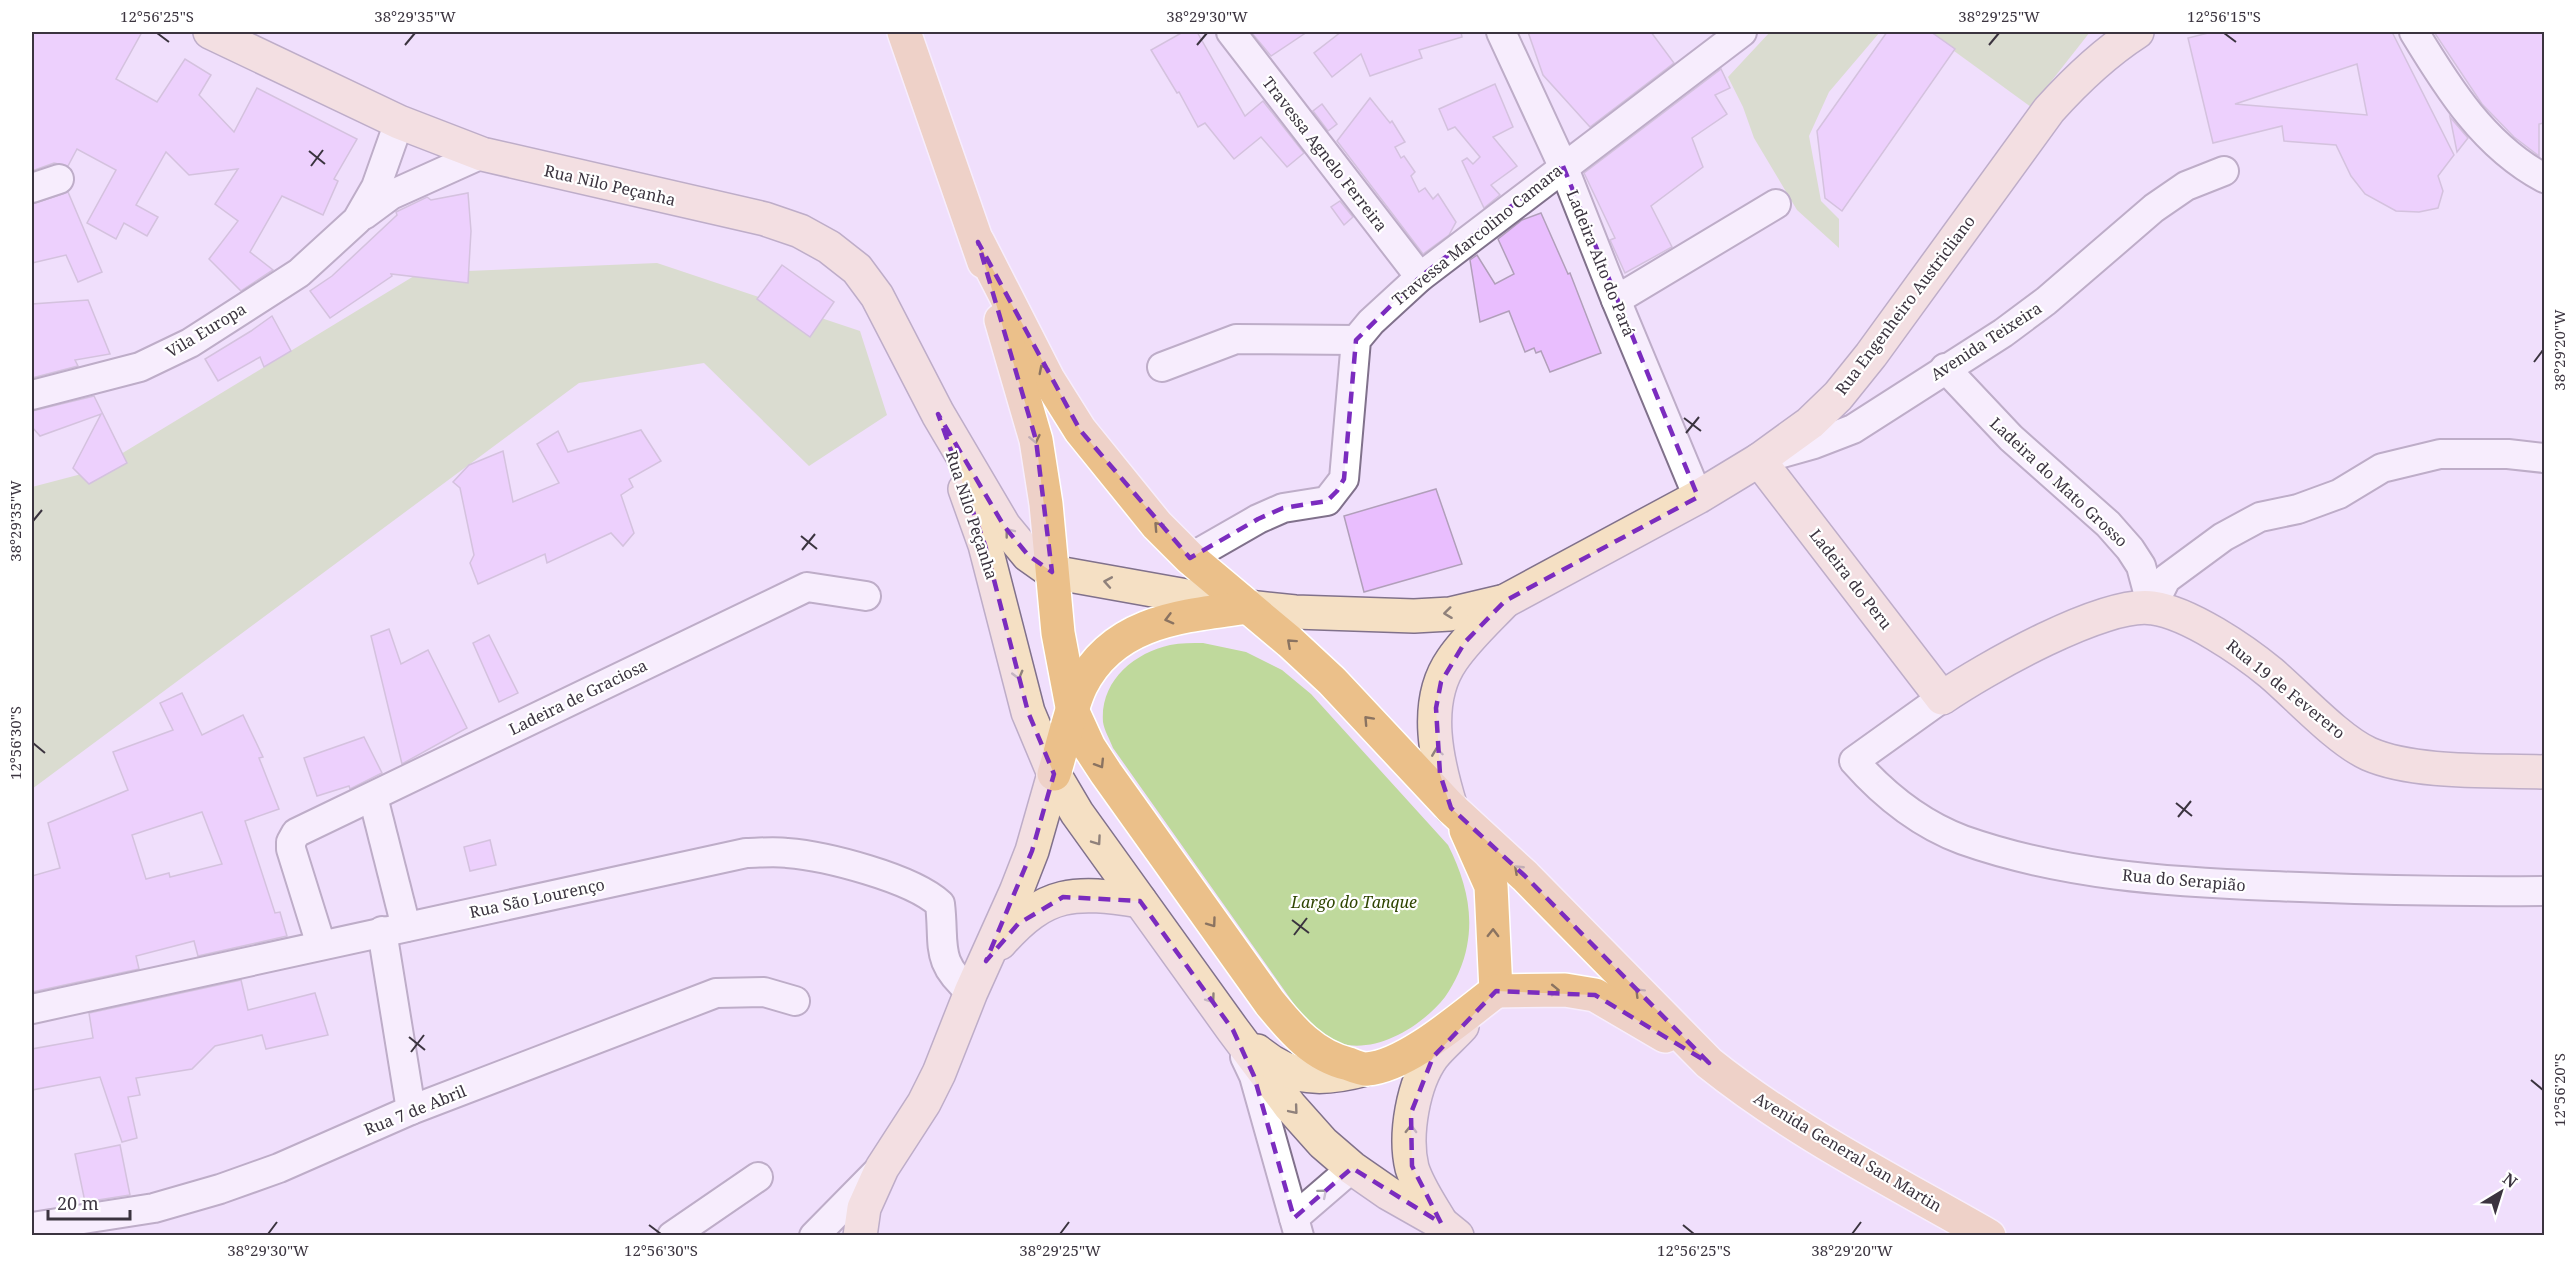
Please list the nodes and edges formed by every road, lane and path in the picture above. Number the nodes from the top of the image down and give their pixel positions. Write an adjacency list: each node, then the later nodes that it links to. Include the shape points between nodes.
1 (210, 32): 8 (main road, Rua Nilo Peçanha)
2 (904, 32): 17 (main road)
3 (1231, 32): 18 (street, Travessa Agnelo Ferreira)
4 (1500, 32): 10 (street, Ladeira Alto do Pará)
5 (1742, 32): 10 (street, Travessa Marcolino Camara)
6 (2138, 32): 26 (main road, Rua Engenheiro Austricliano, via 2080,76 2049,110 1838,396 1810,423)
7 (2414, 32): 12 (street, via 2457,100 2506,152)
8 (399, 122): 9 (main road, Rua Nilo Peçanha); 16 (street, Vila Europa, via 376,187)
9 (482, 154): 16 (street, Vila Europa, via 391,195); 24 (main road, Rua Nilo Peçanha, via 765,219 800,231 857,269 871,287)
10 (1563, 166): 18 (street, Travessa Marcolino Camara); 19 (street, Ladeira Alto do Pará)
11 (2224, 171): 22 (street, Avenida Teixeira, via 2170,197 2046,301)
12 (2544, 178)
13 (59, 179): 14 (street)
14 (32, 188)
15 (1776, 204): 19 (street)
16 (357, 220): 23 (street, Vila Europa, via 299,273 190,343 140,367)
17 (978, 242): 28 (main road, one-way to 17, via 1157,525 1080,430 1048,379); 29 (main road, one-way to 29, via 1036,440)
18 (1419, 277): 20 (street, Travessa Marcolino Camara)
19 (1616, 300): 27 (street, Ladeira Alto do Pará)
20 (1356, 340): 21 (street, via 1236,339); 28 (street, via 1344,479 1337,491 1327,501 1283,508 1258,519)
21 (1162, 367)
22 (1945, 368): 26 (street, Avenida Teixeira, via 1853,429); 32 (street, Ladeira do Mato Grosso, via 2011,438 2123,540 2140,566)
23 (32, 395)
24 (938, 414): 29 (main road, Rua Nilo Peçanha, one-way to 24, via 1028,555 1004,526); 38 (main road, Rua Nilo Peçanha, one-way to 38, via 985,545 1028,712)
25 (2544, 459): 32 (street, via 2508,454 2440,454 2382,468 2339,494 2260,517 2223,537 2166,579)
26 (1759, 460): 27 (main road, Rua Engenheiro Austricliano); 34 (main road, Ladeira do Peru)
27 (1698, 497): 31 (main road, Rua Engenheiro Austricliano)
28 (1190, 558): 33 (main road)
29 (1052, 572): 33 (main road, one-way to 29); 35 (main road, via 1058,633)
30 (866, 596): 39 (street, Ladeira de Graciosa, via 807,587)
31 (1505, 602): 33 (main road, Rua Engenheiro Austricliano, one-way to 33, via 1450,614 1414,616); 40 (main road, Rua Engenheiro Austricliano, one-way to 31, via 1440,774 1436,741 1441,682 1465,642)
32 (2152, 607): 34 (main road, Rua 19 de Feverero, via 2112,612 2071,627 1972,677); 37 (main road, Rua 19 de Feverero, via 2230,642 2350,742 2369,753 2437,768)
33 (1248, 608): 35 (main road, one-way to 35, via 1176,617 1146,626 1094,665 1080,688); 40 (main road, one-way to 33, via 1332,681)
34 (1942, 698): 36 (street, Rua 19 de Feverero)
35 (1073, 712): 38 (main road); 54 (main road, one-way to 54, via 1106,773 1292,1030 1334,1061)
36 (1854, 761): 42 (street, Rua do Serapião, via 1872,783 1927,823 1962,840 2074,868 2211,884 2423,892)
37 (2544, 772)
38 (1054, 774): 41 (main road); 44 (main road, one-way to 44)
39 (373, 797): 45 (street); 46 (street, Ladeira de Graciosa, via 296,833 291,842)
40 (1451, 808): 48 (main road, one-way to 40, via 1491,886 1471,837); 53 (main road, Avenida General San Martin, one-way to 40, via 1525,876)
41 (1032, 851): 43 (main road, via 1040,883); 47 (main road)
42 (2544, 891)
43 (1063, 897): 44 (main road, via 1096,895); 47 (main road, via 1018,924)
44 (1140, 901): 52 (main road, one-way to 52)
45 (394, 929): 46 (street, Rua São Lourenço); 49 (street, Rua São Lourenço, via 746,853 787,852 848,865 932,897 940,904 940,947 947,965); 55 (street)
46 (321, 945): 51 (street, Rua São Lourenço)
47 (986, 961): 49 (main road)
48 (1496, 991): 53 (main road, Avenida General San Martin, one-way to 53, via 1565,990 1595,995); 54 (main road, via 1424,1046 1400,1059); 56 (main road, one-way to 48, via 1411,1113 1420,1081 1433,1057)
49 (971, 992): 57 (main road, via 939,1073)
50 (795, 1000): 55 (street, Rua 7 de Abril, via 764,992 716,993)
51 (32, 1009)
52 (1233, 1030): 54 (main road, via 1267,1059 1292,1073 1320,1078); 58 (main road, one-way to 58, via 1290,1106); 62 (street, via 1254,1076)
53 (1710, 1063): 67 (main road, Avenida General San Martin, via 1739,1087 1796,1123)
54 (1366, 1069)
55 (411, 1110): 61 (street, Rua 7 de Abril, via 279,1168 220,1189 154,1208)
56 (1412, 1166): 60 (main road); 63 (main road, via 1418,1184)
57 (882, 1168): 65 (street); 66 (main road, via 864,1208)
58 (1352, 1168): 60 (main road); 62 (street, one-way to 58)
59 (758, 1177): 64 (street)
60 (1388, 1193): 63 (main road)
61 (32, 1227)
62 (1297, 1227)
63 (1449, 1229)
64 (672, 1236)
65 (814, 1236)
66 (860, 1236)
67 (1989, 1236)

